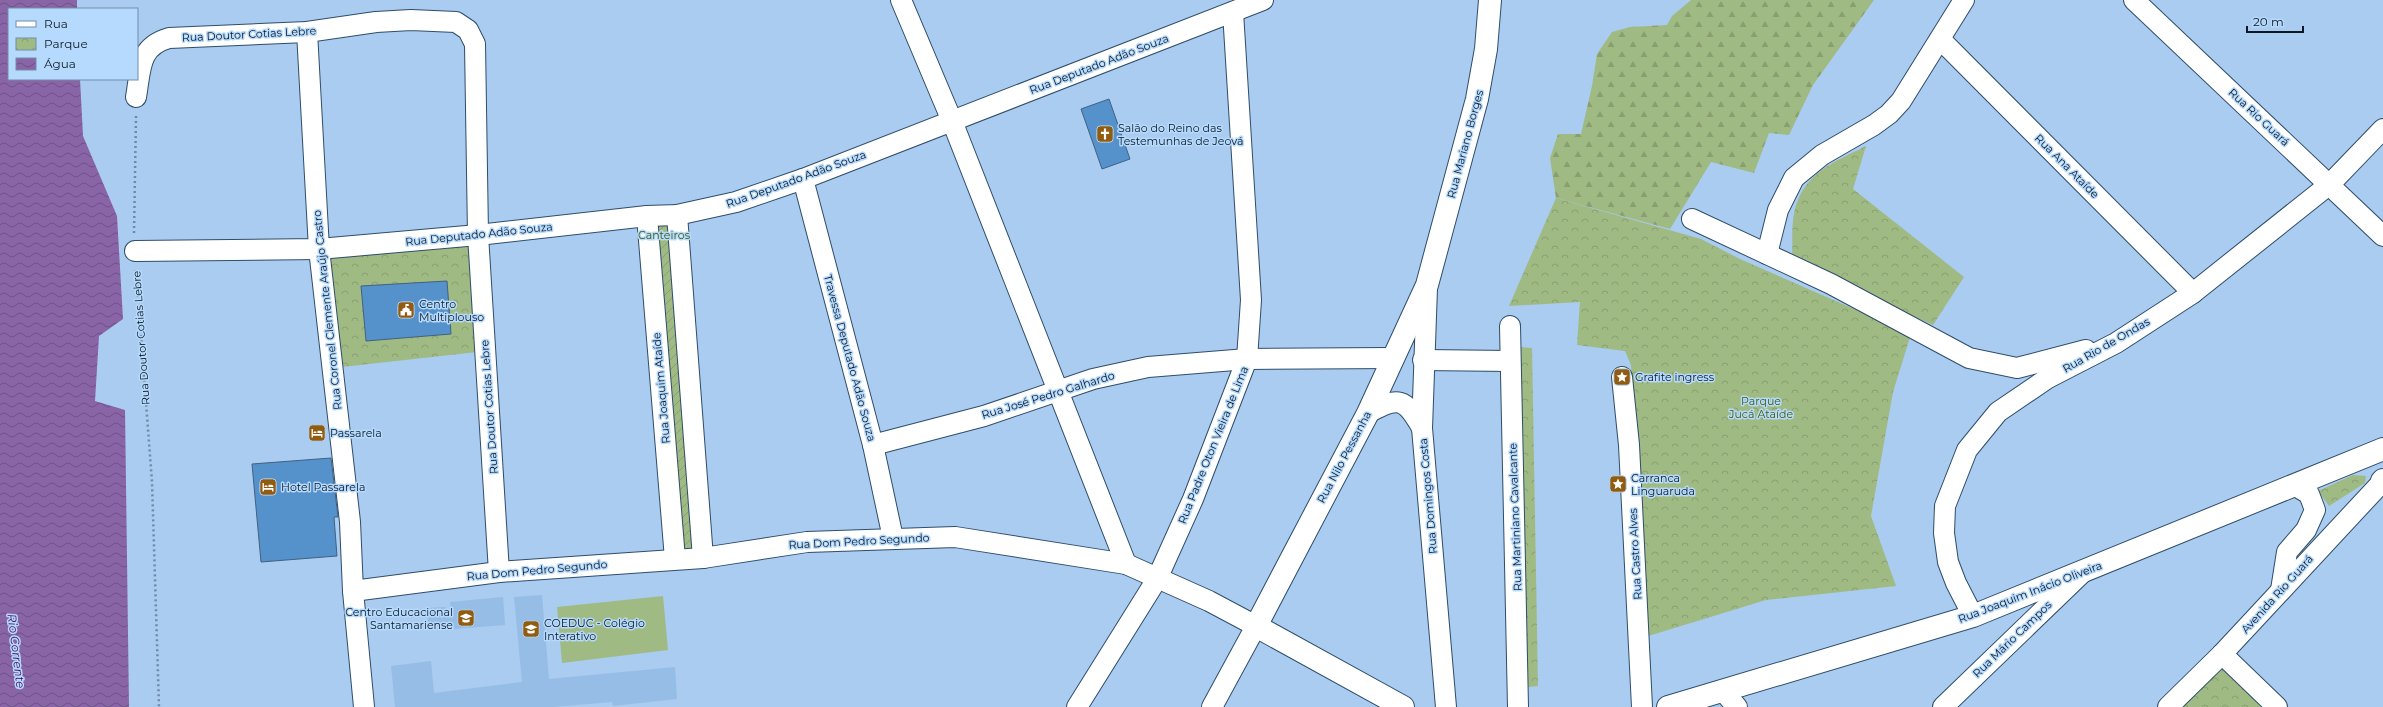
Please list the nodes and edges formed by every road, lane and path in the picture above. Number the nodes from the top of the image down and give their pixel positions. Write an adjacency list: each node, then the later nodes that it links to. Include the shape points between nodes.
1 (901, 0): 10 (street)
2 (1263, 0): 6 (street, Rua Deputado Adão Souza)
3 (1490, 0): 22 (street, Rua Mariano Borges, via 1478,99)
4 (1964, 0): 8 (street)
5 (2134, 0): 13 (street, Rua Rio Guará)
6 (1233, 12): 10 (street, Rua Deputado Adão Souza); 27 (street, Rua Padre Oton Vieira de Lima, via 1251,300)
7 (307, 32): 9 (street, Rua Doutor Cotias Lebre, via 169,38 155,42 147,48); 17 (street, Rua Doutor Cotias Lebre, via 411,20 456,22 468,30 475,44); 19 (street, Rua Coronel Clemente Araújo Castro)
8 (1940, 38): 21 (street, via 1901,101 1889,114 1822,155 1794,178 1778,210); 23 (street, Rua Ana Ataíde)
9 (136, 97): 20 (path, Rua Doutor Cotias Lebre)
10 (952, 121): 12 (street, Rua Deputado Adão Souza); 31 (street)
11 (2383, 130): 13 (street, Rua Rio de Ondas)
12 (803, 179): 14 (street, Rua Deputado Adão Souza, via 736,202); 34 (street, Travessa Deputado Adão Souza)
13 (2330, 184): 18 (street, Rua Rio Guará); 23 (street, Rua Rio de Ondas)
14 (677, 215): 15 (street, Rua Deputado Adão Souza); 39 (street)
15 (647, 216): 17 (street, Rua Deputado Adão Souza); 40 (street, Rua Joaquim Ataíde)
16 (1692, 219): 21 (street)
17 (478, 235): 19 (street, Rua Deputado Adão Souza); 42 (street, Rua Doutor Cotias Lebre)
18 (2383, 236)
19 (319, 248): 20 (street, Rua Deputado Adão Souza); 46 (street, Rua Coronel Clemente Araújo Castro, via 350,522)
20 (135, 251): 52 (path, Rua Doutor Cotias Lebre, via 152,482)
21 (1767, 254): 25 (street, via 1830,284 1969,358 2017,368)
22 (1427, 285): 26 (street, Rua Nilo Pessanha); 28 (street, Rua Domingos Costa)
23 (2193, 293): 25 (street, Rua Rio de Ondas)
24 (1510, 326): 29 (street, Rua Martiniano Cavalcante)
25 (2116, 343): 47 (street, Rua Rio de Ondas, via 2048,378 1998,412 1967,450 1945,506 1944,533 1948,562)
26 (1392, 358): 27 (street, Rua José Pedro Galhardo); 32 (street, Rua Nilo Pessanha)
27 (1247, 359): 31 (street, Rua José Pedro Galhardo, via 1148,367); 44 (street, Rua Padre Oton Vieira de Lima, via 1193,499)
28 (1423, 360): 29 (street); 33 (street, Rua Domingos Costa)
29 (1510, 360): 57 (street, Rua Martiniano Cavalcante)
30 (1622, 376): 58 (street, Rua Castro Alves, via 1629,445)
31 (1059, 390): 34 (street, Rua José Pedro Galhardo, via 984,416); 41 (street)
32 (1368, 413): 33 (street, via 1386,403 1401,403 1411,408); 48 (street, Rua Nilo Pessanha)
33 (1422, 428): 56 (street, Rua Domingos Costa)
34 (873, 445): 38 (street, Travessa Deputado Adão Souza)
35 (2383, 449): 37 (street, Rua Joaquim Inácio Oliveira)
36 (2383, 481): 45 (street, Avenida Rio Guará)
37 (2294, 485): 43 (street, Rua Joaquim Inácio Oliveira); 45 (street, via 2309,494 2315,510 2306,530 2286,552)
38 (893, 538): 39 (street, Rua Dom Pedro Segundo, via 807,542); 41 (street, Rua Dom Pedro Segundo, via 955,537)
39 (703, 558): 40 (street, Rua Dom Pedro Segundo)
40 (675, 559): 42 (street, Rua Dom Pedro Segundo)
41 (1126, 564): 44 (street, Rua Dom Pedro Segundo)
42 (499, 572): 46 (street, Rua Dom Pedro Segundo)
43 (2083, 572): 47 (street, Rua Joaquim Inácio Oliveira); 61 (street, Rua Mário Campos)
44 (1158, 579): 48 (street, Rua Dom Pedro Segundo, via 1209,601); 54 (street, Rua Padre Oton Vieira de Lima)
45 (2281, 590): 49 (street, Avenida Rio Guará)
46 (353, 591): 53 (street, Rua Coronel Clemente Araújo Castro)
47 (1973, 616): 50 (street, Rua Joaquim Inácio Oliveira)
48 (1256, 626): 51 (street); 55 (street)
49 (2222, 654): 62 (street, Avenida Rio Guará); 63 (street)
50 (1723, 691): 59 (street, Rua Joaquim Inácio Oliveira); 60 (street)
51 (1396, 705)
52 (159, 707)
53 (364, 707)
54 (1077, 707)
55 (1212, 707)
56 (1446, 707)
57 (1518, 707)
58 (1642, 707)
59 (1668, 707)
60 (1737, 707)
61 (1943, 707)
62 (2168, 707)
63 (2277, 707)

